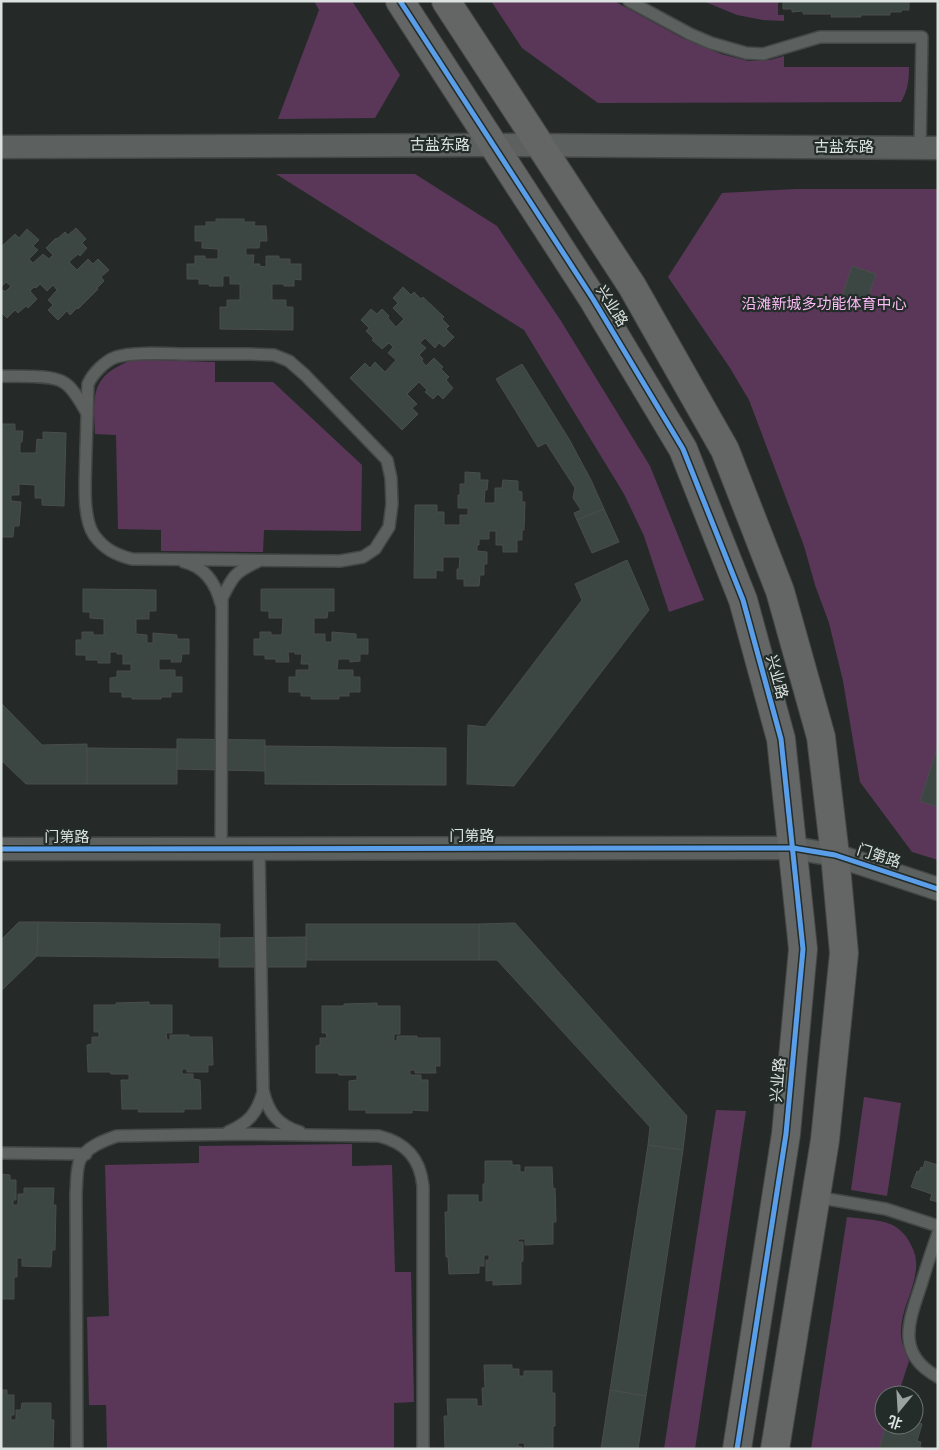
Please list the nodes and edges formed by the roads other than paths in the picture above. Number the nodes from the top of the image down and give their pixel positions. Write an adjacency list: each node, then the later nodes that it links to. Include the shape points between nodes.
1 (400, 1): 4 (street, 兴业路)
2 (446, 1): 5 (street, 兴业路)
3 (629, 1): 7 (lane, via 690,34 746,53 762,54 820,37 922,37)
4 (493, 145): 5 (street, 古盐东路); 6 (street, 古盐东路); 13 (street, 兴业路, via 593,299 683,449 743,600 781,738)
5 (541, 146): 7 (street, 古盐东路); 17 (street, 兴业路, via 632,286 725,450 780,592 821,737)
6 (1, 147)
7 (929, 148)
8 (1, 376): 9 (lane, via 46,377 63,382)
9 (87, 412): 10 (lane, via 85,498 93,534 117,555 132,559); 11 (lane, via 88,384 92,376 116,357 249,354 274,355 289,361 388,460 392,504 388,527 375,549 363,557 340,561)
10 (175, 560): 11 (lane); 12 (lane, via 189,563 206,574 214,584)
11 (261, 560): 12 (lane, via 232,578 222,598)
12 (222, 606): 15 (lane)
13 (793, 848): 16 (street, 门第路); 17 (street, 门第路); 30 (street, 兴业路, via 803,949 786,1134)
14 (1, 849): 15 (street, 门第路)
15 (221, 849): 16 (street, 门第路)
16 (259, 849): 19 (lane)
17 (835, 855): 18 (street, 门第路); 24 (street, 兴业路, via 844,953 825,1140)
18 (938, 888)
19 (263, 1090): 20 (lane, via 260,1104 247,1122); 21 (lane, via 277,1119 288,1128)
20 (222, 1135): 21 (lane); 23 (lane, via 117,1136 103,1141)
21 (309, 1135): 29 (lane, via 379,1136 393,1140 411,1154 421,1173)
22 (1, 1153): 23 (lane)
23 (86, 1154): 28 (lane, via 80,1160 76,1193)
24 (815, 1197): 25 (lane, via 886,1209); 31 (street, 兴业路)
25 (938, 1226)
26 (938, 1233): 27 (lane, via 908,1328 914,1356)
27 (938, 1377)
28 (76, 1449)
29 (423, 1449)
30 (737, 1449)
31 (774, 1449)

